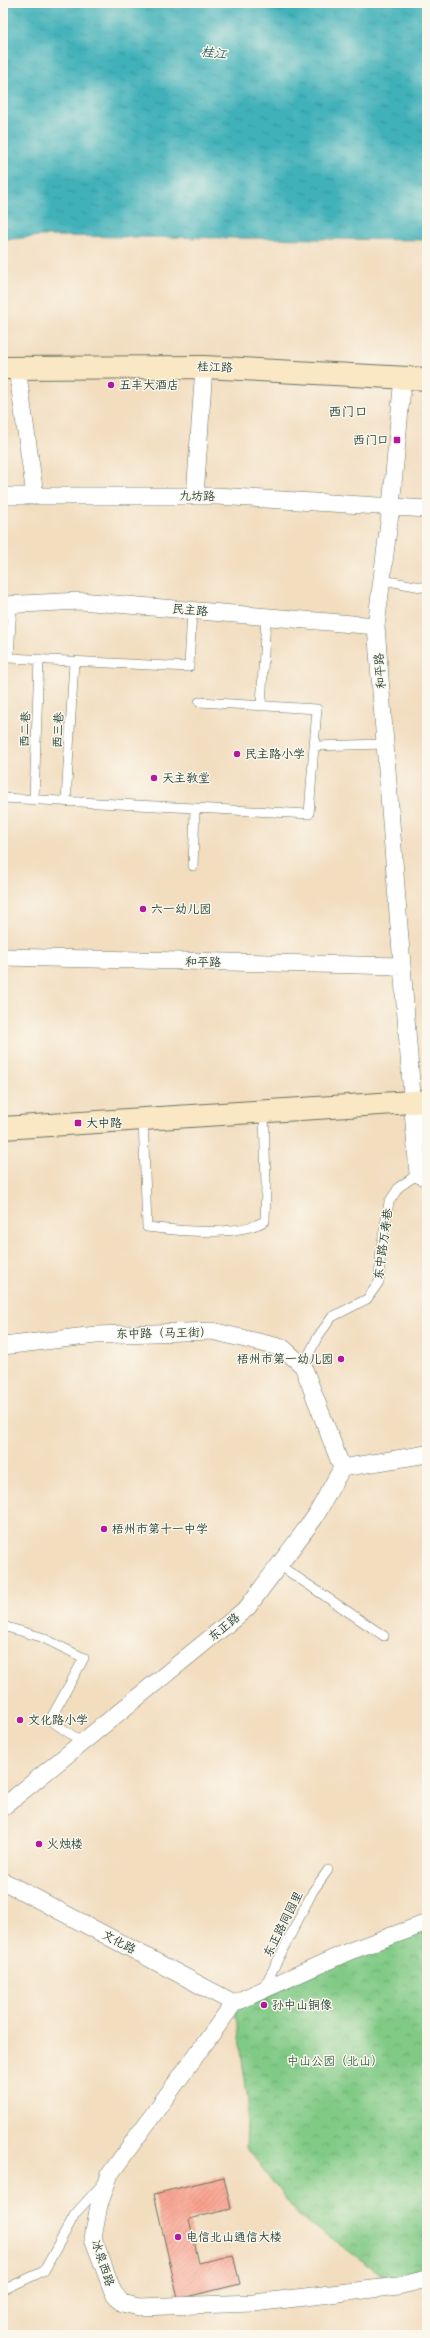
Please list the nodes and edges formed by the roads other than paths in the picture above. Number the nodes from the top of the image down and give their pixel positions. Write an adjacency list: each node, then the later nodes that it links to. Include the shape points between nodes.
1 (204, 366): 2 (street, 桂江路); 3 (street, 桂江路); 7 (street)
2 (10, 368): 5 (street)
3 (403, 377): 4 (street, 桂江路); 8 (street, 和平路)
4 (427, 379)
5 (35, 495): 6 (street, 九坊路); 7 (street, 九坊路)
6 (3, 496)
7 (195, 496): 8 (street, 九坊路)
8 (391, 506): 9 (street, 九坊路); 10 (street, 和平路)
9 (427, 509)
10 (382, 580): 11 (lane); 15 (street, 和平路)
11 (427, 588)
12 (7, 605): 13 (street, 民主路, via 80,601); 16 (lane)
13 (192, 610): 14 (street, 民主路); 18 (lane, via 189,667)
14 (266, 617): 15 (street, 民主路); 20 (lane)
15 (376, 626): 21 (street, 和平路)
16 (6, 658): 17 (lane)
17 (39, 659): 18 (lane); 24 (lane, 西二巷)
18 (74, 661): 25 (lane, 西三巷)
19 (199, 702): 20 (lane)
20 (261, 706): 22 (lane, via 317,709)
21 (385, 744): 22 (lane); 29 (street, 和平路)
22 (314, 746): 26 (lane, via 309,814)
23 (3, 798): 24 (lane)
24 (34, 800): 25 (lane)
25 (66, 802): 26 (lane)
26 (195, 808): 27 (lane)
27 (193, 866)
28 (3, 957): 29 (street, 和平路)
29 (402, 966): 30 (street, 和平路)
30 (420, 1102): 31 (street); 34 (street, 东中路万寿巷)
31 (264, 1112): 32 (street); 32 (lane, via 265,1221 253,1228 193,1232 147,1227)
32 (143, 1119): 33 (street)
33 (3, 1128)
34 (423, 1176): 36 (lane, 东中路万寿巷, via 399,1187 389,1202 381,1248 379,1282 367,1299 332,1317 317,1338)
35 (3, 1346): 36 (street, 东中路（马王街）, via 96,1335 212,1331 283,1348)
36 (303, 1366): 38 (street, 东中路（马王街）)
37 (427, 1454): 38 (street)
38 (342, 1468): 39 (street, 东正路, via 315,1517)
39 (279, 1565): 41 (lane); 42 (street, 东正路, via 247,1608)
40 (3, 1626): 42 (lane, via 41,1637 84,1658 50,1720)
41 (384, 1636)
42 (82, 1742): 43 (street, 东正路)
43 (3, 1807)
44 (328, 1870): 47 (lane, 东正路同园里, via 313,1891)
45 (3, 1882): 48 (street, 文化路)
46 (427, 1924): 47 (street, via 350,1951)
47 (262, 1991): 48 (street)
48 (234, 2003): 49 (street, 冰泉西路)
49 (110, 2174): 50 (street, 冰泉西路, via 99,2205 93,2238 112,2292 122,2303 139,2307 254,2303 398,2286); 51 (lane, via 75,2214 44,2271 7,2288)
50 (427, 2279)
51 (3, 2287)

